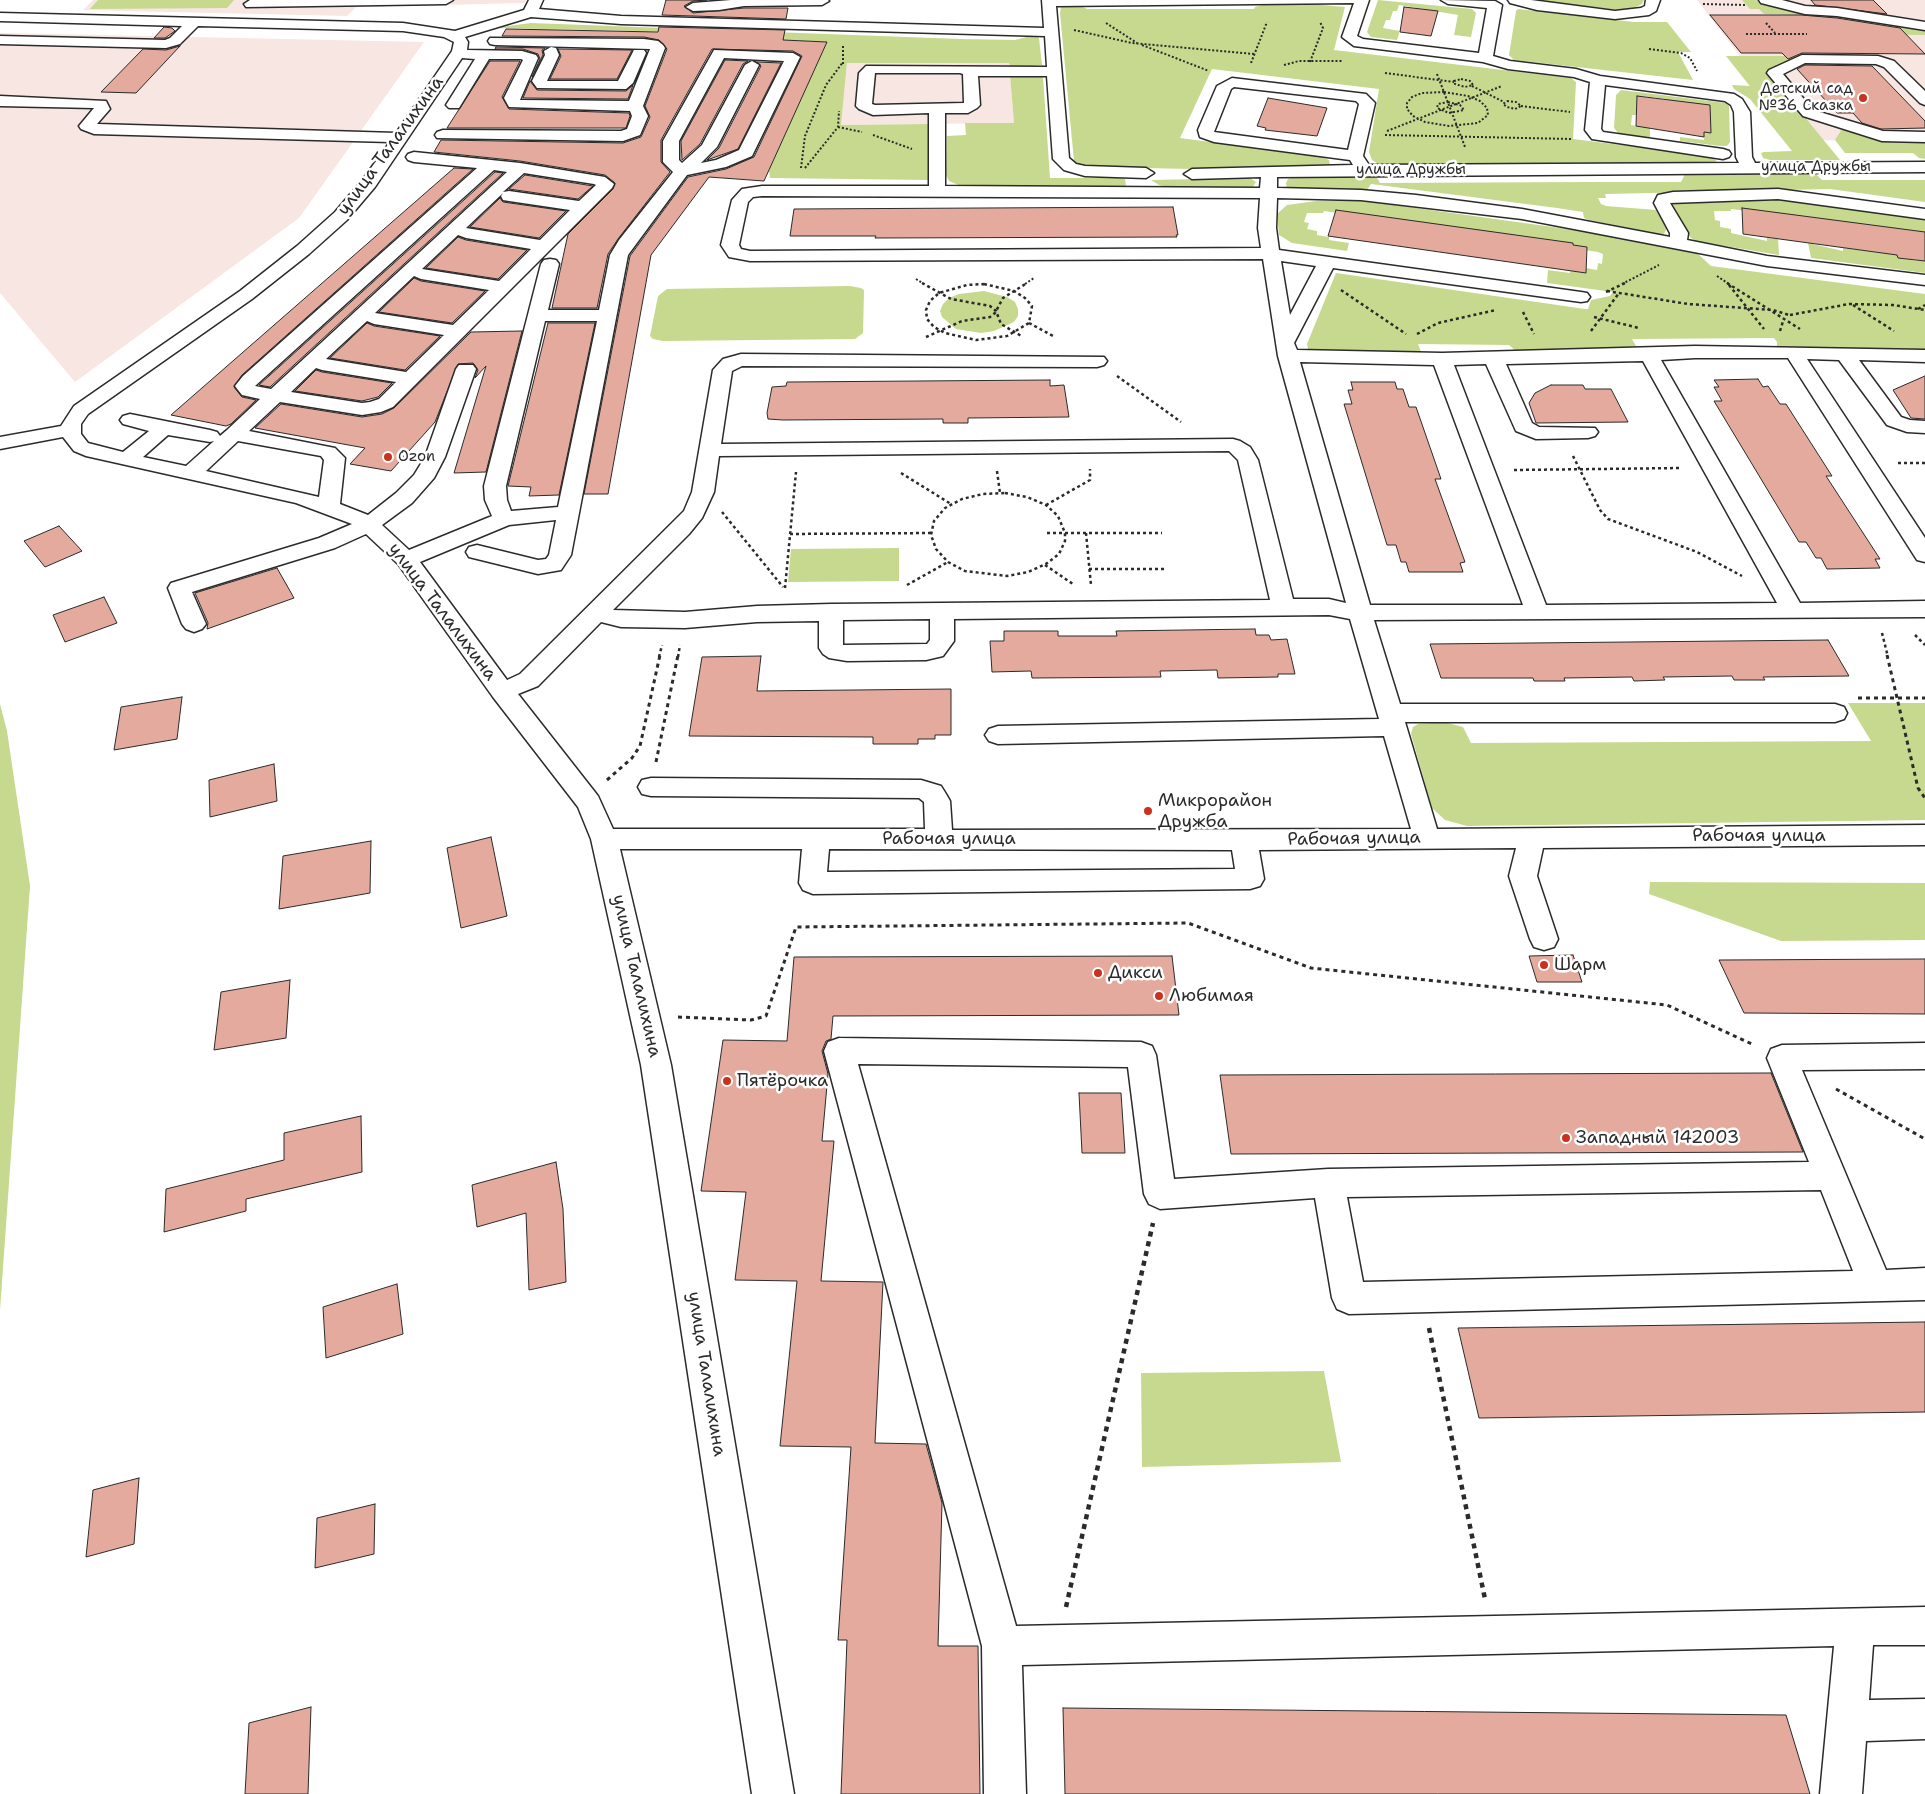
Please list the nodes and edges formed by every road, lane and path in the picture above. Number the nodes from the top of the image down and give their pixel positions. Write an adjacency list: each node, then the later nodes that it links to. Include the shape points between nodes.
1 (446, 0): 11 (street)
2 (1351, 0): 10 (street)
3 (1362, 0): 37 (street, via 1350,35 1352,40)
4 (1448, 0): 14 (street)
5 (1516, 0): 6 (street, via 1537,6 1622,15 1648,10); 14 (street)
6 (1654, 0)
7 (1766, 0): 27 (street, via 1808,11 1837,12)
8 (822, 1): 17 (street); 25 (street)
9 (1057, 1): 12 (street); 28 (street)
10 (1278, 1): 12 (street); 38 (path); 42 (path, via 1323,26)
11 (252, 2): 24 (street)
12 (1080, 2): 34 (path)
13 (1703, 4): 19 (path, via 1743,5)
14 (1495, 5): 40 (street)
15 (533, 6): 22 (street); 35 (street)
16 (645, 7): 22 (street, via 626,7)
17 (683, 7)
18 (0, 9): 20 (street)
19 (1750, 10)
20 (71, 12): 21 (street); 23 (street)
21 (0, 16)
22 (621, 20): 25 (street)
23 (194, 22): 24 (street); 31 (street, via 175,41 166,44)
24 (240, 23): 35 (street, via 434,30)
25 (818, 26): 26 (street)
26 (838, 26): 28 (street); 41 (path, via 844,49)
27 (1925, 26)
28 (1051, 28): 34 (path); 46 (street)
29 (1746, 34): 30 (path)
30 (1775, 34)
31 (0, 40)
32 (495, 41): 33 (street)
33 (644, 43): 35 (street, via 626,83 617,87 540,84 552,53 547,49); 65 (street, via 658,48)
34 (1138, 44): 38 (path); 53 (path, via 1188,61)
35 (457, 46): 39 (street); 80 (street, улица Талалихина)
36 (1648, 49): 49 (path, via 1688,56)
37 (1434, 52): 40 (street); 50 (path, via 1432,60)
38 (1254, 54): 44 (path)
39 (484, 55): 64 (street); 65 (street, via 531,58 512,98 514,104)
40 (1485, 58): 51 (street, via 1508,65 1576,73)
41 (843, 62): 45 (path); 74 (path, via 826,84 805,136 802,172)
42 (1310, 62)
43 (752, 65): 90 (street, via 706,150)
44 (1249, 67)
45 (842, 68)
46 (1054, 71): 47 (street); 92 (street, via 1063,162 1070,168 1085,171)
47 (970, 72): 69 (street, via 970,108); 69 (street, via 961,69 893,69 866,73 866,109)
48 (1385, 72): 50 (path)
49 (1699, 74)
50 (1439, 80): 52 (path); 56 (path)
51 (1598, 80): 72 (street); 85 (street, via 1718,94 1734,100 1744,120)
52 (1454, 82): 54 (path, via 1459,86); 54 (path, via 1467,80 1473,83)
53 (1229, 83): 82 (street, via 1364,98 1367,103); 82 (street, via 1206,130 1208,135)
54 (1471, 86): 57 (path)
55 (1503, 86): 57 (path)
56 (1444, 92): 58 (path); 61 (path); 73 (path, via 1422,93 1408,100 1407,109)
57 (1485, 93): 58 (path); 62 (path)
58 (1472, 98): 63 (path); 75 (path, via 1484,105 1488,115 1478,123)
59 (1925, 100): 79 (street, via 1882,60 1802,59 1774,73 1808,113 1882,136)
60 (0, 101): 80 (street, via 101,104 103,108 88,126 94,129)
61 (1447, 102): 63 (path); 67 (path); 70 (path, via 1438,104 1436,108)
62 (1505, 102): 66 (path, via 1516,102); 66 (path, via 1503,105 1509,108)
63 (1457, 103): 67 (path); 71 (path, via 1464,110)
64 (454, 105)
65 (635, 106): 76 (street, via 640,116 634,132 623,136)
66 (1521, 106): 72 (path)
67 (1449, 107): 70 (path); 71 (path)
68 (840, 108): 74 (path)
69 (937, 110): 84 (street)
70 (1440, 110): 71 (path); 73 (path)
71 (1452, 114): 75 (path)
72 (1595, 116): 78 (street, via 1593,130)
73 (1418, 119): 75 (path); 77 (path, via 1377,134)
74 (838, 127): 84 (path, via 881,137)
75 (1457, 127): 77 (path)
76 (443, 135)
77 (1460, 136): 78 (path, via 1569,139); 81 (path)
78 (1598, 136): 85 (street)
79 (1925, 137)
80 (401, 138): 153 (street, улица Талалихина, via 360,194 317,238 246,295 81,410)
81 (1467, 153)
82 (1355, 156): 89 (street)
83 (414, 157): 86 (street)
84 (937, 158): 94 (street)
85 (1747, 162): 87 (street, улица Дружбы); 89 (street, улица Дружбы)
86 (490, 165): 88 (street); 149 (street, via 245,386 249,391)
87 (1925, 167)
88 (520, 168): 97 (street, via 605,182); 149 (street)
89 (1364, 170): 91 (street, улица Дружбы)
90 (682, 171): 90 (street, via 671,162 671,141 723,46 796,49 746,154 720,164); 122 (street, via 622,248)
91 (1270, 172): 93 (street, улица Дружбы); 95 (street)
92 (1161, 173)
93 (1178, 174)
94 (937, 192): 95 (street); 101 (street, via 752,192 740,200 730,248 738,254 750,256)
95 (1268, 194): 100 (street, via 1361,195 1424,201 1561,220); 101 (street, via 1266,224)
96 (509, 196): 97 (street)
97 (584, 207): 102 (street)
98 (1925, 214): 100 (street, via 1778,194 1664,199 1662,205 1680,233)
99 (466, 233): 102 (street)
100 (1682, 244): 105 (street, via 1768,261); 106 (path, via 1695,260); 111 (path, via 1678,254 1607,291)
101 (1270, 254): 103 (street); 135 (street)
102 (548, 255): 107 (street); 124 (street)
103 (1324, 269): 108 (street); 133 (path); 135 (street)
104 (421, 274): 107 (street)
105 (1925, 280)
106 (1727, 282): 118 (path); 119 (path)
107 (504, 287): 130 (street)
108 (1515, 288): 112 (street); 115 (path)
109 (1014, 291): 110 (path, via 984,284 967,284); 121 (path, via 1001,300); 131 (path, via 1032,306 1029,323)
110 (939, 293): 121 (path, via 954,300 985,304); 129 (path, via 926,310 927,319)
111 (1619, 293): 118 (path); 127 (path)
112 (1581, 298)
113 (1852, 304): 117 (path); 123 (path); 132 (path)
114 (1925, 305): 117 (path)
115 (1521, 309): 116 (path); 134 (path, via 1484,312 1438,323 1421,330); 142 (path)
116 (1527, 309)
117 (1917, 309): 120 (path)
118 (1748, 310): 119 (path); 136 (path)
119 (1769, 310): 123 (path); 128 (path)
120 (1925, 310)
121 (996, 311): 129 (path, via 990,317 962,321); 131 (path, via 1000,322)
122 (608, 315): 124 (street); 173 (street)
123 (1790, 315): 128 (path)
124 (538, 316): 174 (street, via 494,486)
125 (1590, 316): 127 (path)
126 (374, 318): 130 (street)
127 (1600, 318): 137 (path, via 1667,337 1674,341); 141 (path)
128 (1783, 319): 136 (path); 138 (path)
129 (940, 330): 131 (path, via 959,338 976,340)
130 (459, 332): 148 (street)
131 (1014, 333)
132 (1897, 333)
133 (1406, 334)
134 (1414, 339)
135 (1287, 349): 143 (street); 195 (street)
136 (1782, 349): 137 (street); 138 (street); 183 (street)
137 (1680, 352): 139 (street)
138 (1842, 354): 140 (street); 151 (street, via 1894,421)
139 (1649, 355): 141 (street); 165 (street)
140 (1925, 356)
141 (1573, 357): 142 (street)
142 (1546, 358): 144 (street)
143 (1442, 359): 144 (street); 167 (street)
144 (1494, 360): 155 (street, via 1523,427 1536,433)
145 (1097, 361): 159 (path); 163 (street, via 733,361 723,370)
146 (322, 364): 148 (street)
147 (466, 369): 175 (street, via 429,469 396,505)
148 (411, 380): 149 (street, via 386,403 368,409)
149 (275, 396): 156 (street)
150 (130, 420): 152 (street)
151 (1925, 427)
152 (164, 428): 157 (street); 164 (street)
153 (70, 430): 158 (street); 164 (street, улица Талалихина, via 74,440 86,450)
154 (1588, 432): 155 (street)
155 (1561, 433): 166 (path)
156 (234, 434): 168 (street); 172 (street, via 316,449 332,455 336,463)
157 (210, 436)
158 (0, 443)
159 (1212, 444): 160 (street); 190 (street, via 1233,445 1246,455)
160 (1086, 446): 161 (street); 171 (path, via 1090,480)
161 (863, 448): 162 (street); 170 (path)
162 (799, 449): 163 (street); 181 (path)
163 (709, 450): 169 (street)
164 (127, 460): 168 (street, улица Талалихина)
165 (1713, 468): 166 (path); 188 (street)
166 (1580, 469): 167 (path); 188 (path, via 1600,510 1608,518 1709,557)
167 (1484, 471): 196 (street)
168 (190, 474): 172 (street, улица Талалихина)
169 (700, 503): 181 (path, via 725,514 785,590); 197 (street, via 681,529)
170 (952, 505): 171 (path, via 983,494 1005,493); 176 (path, via 934,521)
171 (1046, 505): 178 (path, via 1058,516)
172 (329, 506): 175 (street, улица Талалихина)
173 (568, 513): 174 (street); 182 (street, via 560,555 553,565 538,567)
174 (504, 519): 184 (street)
175 (369, 525): 184 (street, улица Талалихина); 199 (street, via 326,543 179,588)
176 (931, 533): 181 (path); 185 (path, via 936,550 948,562 965,570 1007,576)
177 (1048, 533): 178 (path)
178 (1065, 533): 179 (path); 185 (path, via 1065,541 1058,554)
179 (1086, 533): 180 (path); 186 (path)
180 (1162, 533)
181 (790, 534)
182 (478, 552)
183 (1925, 554)
184 (406, 559): 200 (street, улица Талалихина)
185 (1044, 565): 189 (path)
186 (1089, 569): 187 (path); 189 (path)
187 (1167, 569)
188 (1788, 600): 191 (street); 196 (street)
189 (1092, 603): 190 (street); 193 (street)
190 (1283, 606): 195 (street, via 1329,607)
191 (1876, 609): 192 (street); 201 (path)
192 (1925, 609)
193 (942, 611): 194 (street); 194 (street, via 939,648 926,652 876,653 833,650 829,644)
194 (831, 612): 198 (street)
195 (1360, 612): 196 (street); 204 (street)
196 (1537, 612)
197 (597, 613): 198 (street, via 621,618); 200 (street, via 529,680)
198 (677, 620): 206 (path, via 640,746 632,758); 207 (path)
199 (194, 624)
200 (502, 691): 214 (street, улица Талалихина, via 580,791)
201 (1895, 698): 202 (path); 203 (path, via 1846,698 1841,702 1841,711); 208 (path, via 1918,788)
202 (1925, 698)
203 (1836, 713): 204 (street)
204 (1392, 720): 205 (street); 213 (street)
205 (998, 735)
206 (602, 784)
207 (651, 787): 212 (street, via 921,789 932,793 937,801)
208 (1925, 798)
209 (1925, 835): 210 (street, Рабочая улица)
210 (1532, 837): 213 (street, Рабочая улица); 216 (street, via 1523,876)
211 (816, 838): 212 (street, Рабочая улица); 214 (street, Рабочая улица); 215 (street, via 813,883 1250,879)
212 (939, 838): 215 (street, Рабочая улица)
213 (1426, 838): 215 (street, Рабочая улица)
214 (604, 840): 235 (street, улица Талалихина, via 656,1066)
215 (1244, 840)
216 (1544, 939)
217 (676, 1017): 219 (path, via 751,1020 766,1016 796,927 1188,923 1311,968 1667,1005)
218 (1925, 1056): 219 (street)
219 (1782, 1058): 222 (street)
220 (1832, 1086): 221 (path)
221 (1925, 1139)
222 (1831, 1176): 223 (street); 226 (street)
223 (1328, 1184): 224 (street); 227 (street, via 1349,1298)
224 (1160, 1194): 231 (path); 232 (street, via 1141,1055 839,1051)
225 (1925, 1284): 226 (street)
226 (1876, 1286): 227 (street)
227 (1422, 1296): 230 (path)
228 (1855, 1626): 229 (street); 230 (street); 234 (street)
229 (1925, 1626)
230 (1492, 1635): 231 (street)
231 (1057, 1645): 232 (street)
232 (1002, 1646): 236 (street)
233 (1925, 1719): 234 (street)
234 (1847, 1721): 237 (street)
235 (773, 1794)
236 (1005, 1794)
237 (1841, 1794)

